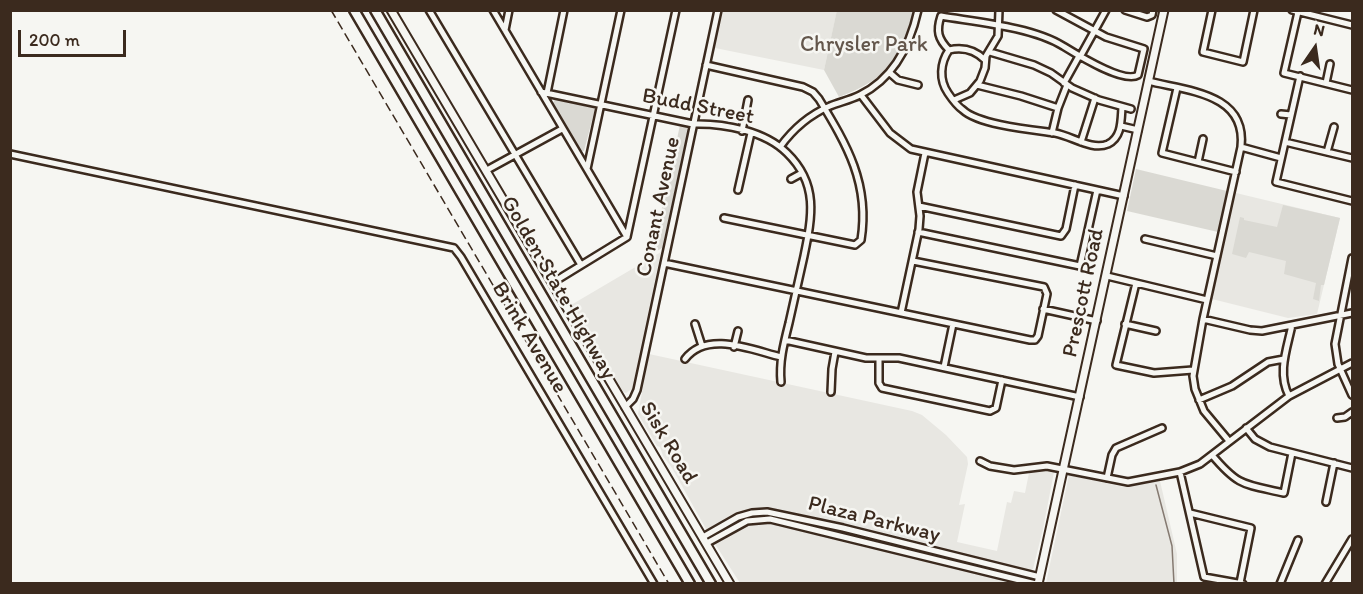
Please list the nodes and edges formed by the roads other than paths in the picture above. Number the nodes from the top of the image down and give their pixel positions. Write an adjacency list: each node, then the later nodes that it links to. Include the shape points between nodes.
1 (354, 10): 152 (highway, Golden State Highway)
2 (375, 10): 153 (highway, Golden State Highway)
3 (392, 10): 74 (main road, Sisk Road)
4 (429, 10): 69 (street)
5 (493, 10): 23 (street)
6 (509, 10): 23 (street)
7 (564, 10): 40 (street)
8 (621, 10): 45 (street)
9 (676, 10): 51 (street)
10 (718, 10): 30 (street, Conant Avenue)
11 (918, 10): 31 (street, via 908,44)
12 (999, 10): 22 (street)
13 (1056, 10): 24 (street)
14 (1106, 10): 24 (street)
15 (1125, 10): 20 (street, via 1144,16)
16 (1164, 10): 33 (main road, Prescott Road)
17 (1212, 10): 18 (street, via 1203,52 1243,62)
18 (1254, 10)
19 (1295, 11): 21 (street); 32 (street, via 1284,73)
20 (1152, 13)
21 (1353, 25)
22 (998, 27): 25 (street, via 941,16 938,35); 26 (street); 27 (street, via 1049,39)
23 (505, 30): 40 (street)
24 (1095, 31): 27 (street); 27 (street, via 1144,49 1140,73 1135,77 1105,69)
25 (949, 50): 28 (street, via 963,49); 44 (street, via 942,78)
26 (990, 52): 28 (street); 35 (street, via 1041,68)
27 (1079, 56): 35 (street)
28 (985, 60): 37 (street)
29 (1330, 64): 34 (street)
30 (706, 66): 47 (street, via 803,87 816,95); 53 (street, Conant Avenue)
31 (890, 73): 36 (street, via 898,80); 41 (street)
32 (1300, 76): 34 (street); 52 (street)
33 (1148, 81): 38 (street); 58 (main road, Prescott Road)
34 (1326, 83): 39 (street)
35 (1066, 84): 42 (street); 48 (street)
36 (918, 85)
37 (977, 86): 44 (street); 48 (street)
38 (1177, 88): 65 (street, via 1213,97 1228,106 1239,122); 72 (street, via 1162,153)
39 (1353, 90)
40 (544, 92): 45 (street, Budd Street); 56 (street)
41 (861, 95): 47 (street); 67 (street, via 896,138)
42 (1095, 98): 46 (street); 62 (street)
43 (748, 100): 57 (street)
44 (954, 100): 60 (street, via 964,112 986,121)
45 (601, 104): 51 (street, Budd Street); 73 (street)
46 (1122, 107): 49 (street); 54 (street)
47 (825, 108): 64 (street, via 797,127); 86 (street, via 859,178 863,229 855,246)
48 (1058, 108): 60 (street)
49 (1131, 109)
50 (1281, 114): 52 (street)
51 (654, 115): 53 (street, Budd Street); 87 (street)
52 (1291, 115): 63 (street)
53 (693, 123): 57 (street, Budd Street); 92 (street, Conant Avenue)
54 (1121, 126): 58 (street); 62 (street, via 1114,140 1104,145)
55 (1334, 127): 66 (street)
56 (562, 129): 69 (street); 73 (street)
57 (741, 130): 59 (street, Budd Street)
58 (1138, 130): 81 (main road, Prescott Road)
59 (751, 133): 64 (street, Budd Street); 79 (street)
60 (1052, 133): 62 (street)
61 (1203, 139): 72 (street)
62 (1081, 142)
63 (1285, 142): 66 (street); 70 (street)
64 (780, 147): 76 (street, Budd Street)
65 (1241, 147): 70 (street); 75 (street)
66 (1328, 152): 71 (street)
67 (925, 153): 78 (street); 83 (street, via 917,192)
68 (10, 154): 151 (street, Brink Avenue, via 456,250)
69 (515, 156): 74 (street); 93 (street)
70 (1281, 158): 82 (street, via 1276,182)
71 (1353, 158)
72 (1198, 162): 75 (street)
73 (587, 169): 87 (street)
74 (487, 170): 95 (main road, Sisk Road)
75 (1236, 172): 89 (street)
76 (802, 173): 77 (street); 86 (street, Budd Street, via 811,204)
77 (791, 179)
78 (1075, 185): 80 (street); 83 (street, via 1062,236)
79 (738, 190)
80 (1096, 190): 81 (street); 85 (street, via 1080,266)
81 (1124, 196): 94 (main road, Prescott Road)
82 (1353, 201)
83 (919, 207): 85 (street)
84 (724, 218): 86 (street)
85 (918, 232): 91 (street)
86 (808, 236): 97 (street, Budd Street)
87 (627, 237): 93 (street)
88 (1145, 239): 89 (street)
89 (1217, 256): 98 (street)
90 (1353, 258): 102 (street)
91 (914, 261): 99 (street, via 1041,286 1047,295); 100 (street)
92 (664, 263): 97 (street); 130 (street, Conant Avenue, via 637,390)
93 (581, 265): 95 (street)
94 (1107, 276): 96 (street); 104 (main road, Prescott Road)
95 (552, 283): 130 (main road, Sisk Road)
96 (1136, 283): 98 (street); 107 (street)
97 (797, 291): 100 (street); 111 (street, Budd Street)
98 (1207, 300): 103 (street)
99 (1043, 309): 104 (street); 106 (street, via 1040,333 1035,340)
100 (902, 313): 106 (street)
101 (1353, 313): 102 (street)
102 (1340, 315): 108 (street); 121 (street, via 1335,344)
103 (1203, 319): 108 (street, via 1257,331); 122 (street)
104 (1097, 321): 128 (main road, Prescott Road)
105 (694, 324): 112 (street)
106 (953, 324): 120 (street)
107 (1125, 324): 110 (street); 122 (street, via 1116,365 1154,373)
108 (1292, 325): 118 (street)
109 (738, 331): 113 (street)
110 (1156, 331)
111 (785, 339): 114 (street); 115 (street, Budd Street)
112 (702, 346): 113 (street); 116 (street)
113 (734, 346): 115 (street)
114 (835, 352): 117 (street); 125 (street)
115 (781, 357): 124 (street, Budd Street)
116 (685, 359)
117 (879, 359): 120 (street, via 898,358); 123 (street, via 880,386 884,388 990,411 997,404)
118 (1284, 359): 127 (street, via 1282,378); 129 (street, via 1268,362 1232,386)
119 (1353, 363): 121 (street)
120 (944, 367): 123 (street)
121 (1340, 369): 126 (street); 127 (street)
122 (1193, 370): 129 (street)
123 (1002, 380): 128 (street)
124 (781, 382)
125 (831, 392)
126 (1353, 395)
127 (1289, 396): 134 (street)
128 (1080, 397): 141 (main road, Prescott Road)
129 (1199, 400): 135 (street)
130 (625, 407): 147 (main road, Sisk Road)
131 (1353, 412): 132 (street)
132 (1337, 418)
133 (1162, 428): 143 (street, via 1116,448)
134 (1246, 428): 135 (street); 136 (street, via 1264,445)
135 (1229, 441): 137 (street)
136 (1292, 453): 137 (street, via 1284,493 1240,483); 139 (street)
137 (1212, 455): 142 (street)
138 (980, 461): 141 (street, via 1014,470 1041,466)
139 (1334, 463): 140 (street); 144 (street)
140 (1353, 468)
141 (1064, 469): 143 (street); 149 (main road, Prescott Road)
142 (1180, 472): 143 (street, via 1135,482); 145 (street)
143 (1107, 478)
144 (1326, 502)
145 (1190, 513): 150 (street, via 1204,578); 150 (street, via 1251,528)
146 (1353, 539): 156 (street)
147 (705, 540): 149 (street, Plaza Parkway, via 738,517 766,512 843,528); 154 (main road, Sisk Road)
148 (1298, 540): 155 (street)
149 (1038, 581)
150 (1241, 583)
151 (654, 584)
152 (690, 584)
153 (711, 584)
154 (730, 584)
155 (1280, 584)
156 (1325, 584)

